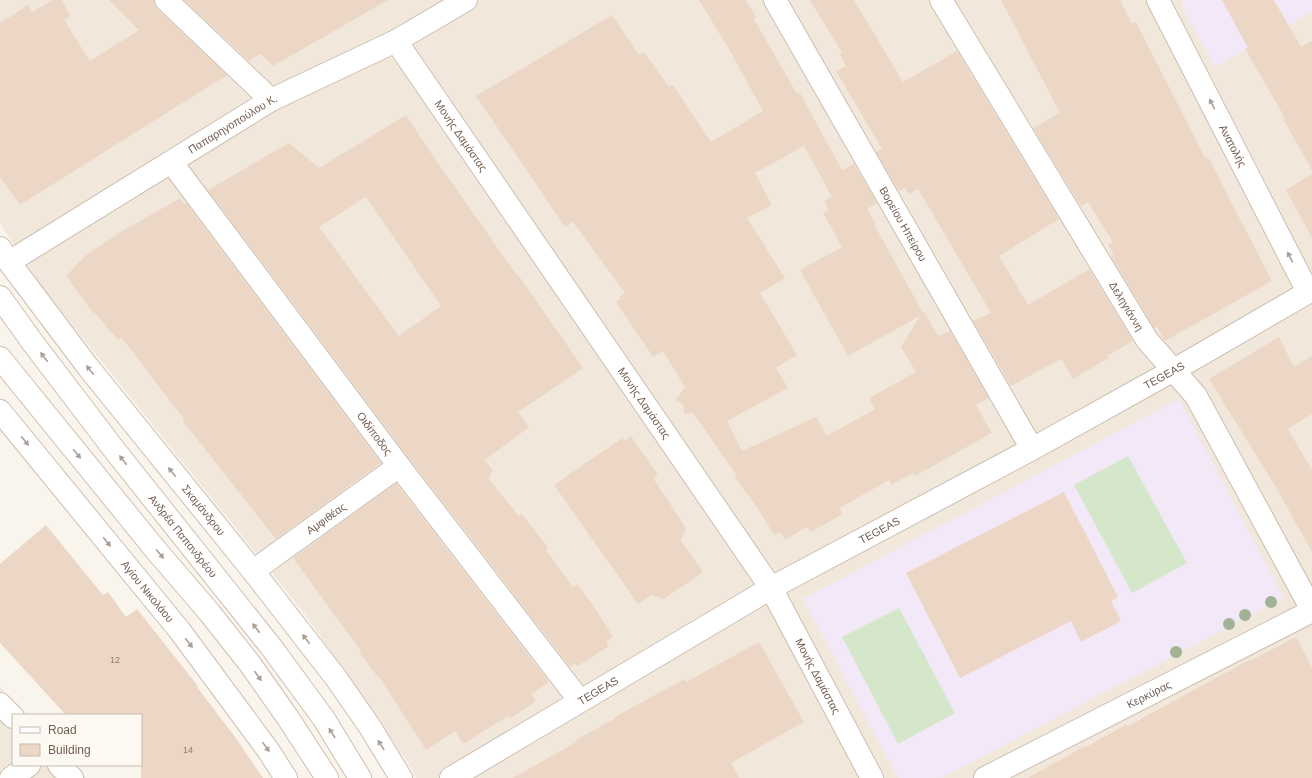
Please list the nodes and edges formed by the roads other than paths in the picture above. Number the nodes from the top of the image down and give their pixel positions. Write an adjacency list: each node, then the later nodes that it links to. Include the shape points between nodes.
1 (166, 0): 7 (street)
2 (466, 0): 6 (street, Παπαρηγοπούλου Κ.)
3 (775, 0): 15 (street, Βορείου Ηπείρου)
4 (941, 0): 13 (street, Δεληγιάννη, via 1147,340)
5 (1158, 0): 10 (street, Ανατολής, one-way to 5)
6 (396, 41): 7 (street, Παπαρηγοπούλου Κ.); 18 (street, Μονής Δαμάστας)
7 (271, 100): 8 (street, Παπαρηγοπούλου Κ.)
8 (172, 163): 9 (street, Παπαρηγοπούλου Κ.); 16 (street, Οιδίποδος)
9 (5, 255): 17 (street, Σκαμάνδρου, one-way to 9, via 88,367)
10 (1310, 291): 13 (street, TEGEAS)
11 (0, 297): 29 (street, Ανδρέα Παπανδρέου, one-way to 11, via 324,719 272,648 116,452)
12 (0, 358): 28 (street, one-way to 28, via 250,664)
13 (1174, 370): 15 (street, TEGEAS); 19 (street, Δεληγιάννη, via 1196,396)
14 (0, 411): 27 (street, Αγίου Νικολάου, one-way to 27, via 180,630)
15 (1032, 449): 18 (street, TEGEAS)
16 (399, 466): 17 (street, Αμφιθέας); 20 (street, Οιδίποδος)
17 (252, 571): 30 (street, Σκαμάνδρου, one-way to 17, via 336,678)
18 (771, 588): 20 (street, TEGEAS); 32 (street, Μονής Δαμάστας)
19 (1312, 611): 33 (street, Κερκύρας)
20 (580, 701): 31 (street, TEGEAS)
21 (0, 704): 22 (street)
22 (12, 716)
23 (28, 766): 25 (street)
24 (60, 766): 26 (street)
25 (11, 778)
26 (72, 778)
27 (286, 778)
28 (327, 778)
29 (360, 778)
30 (401, 778)
31 (451, 778)
32 (872, 778)
33 (985, 778)

